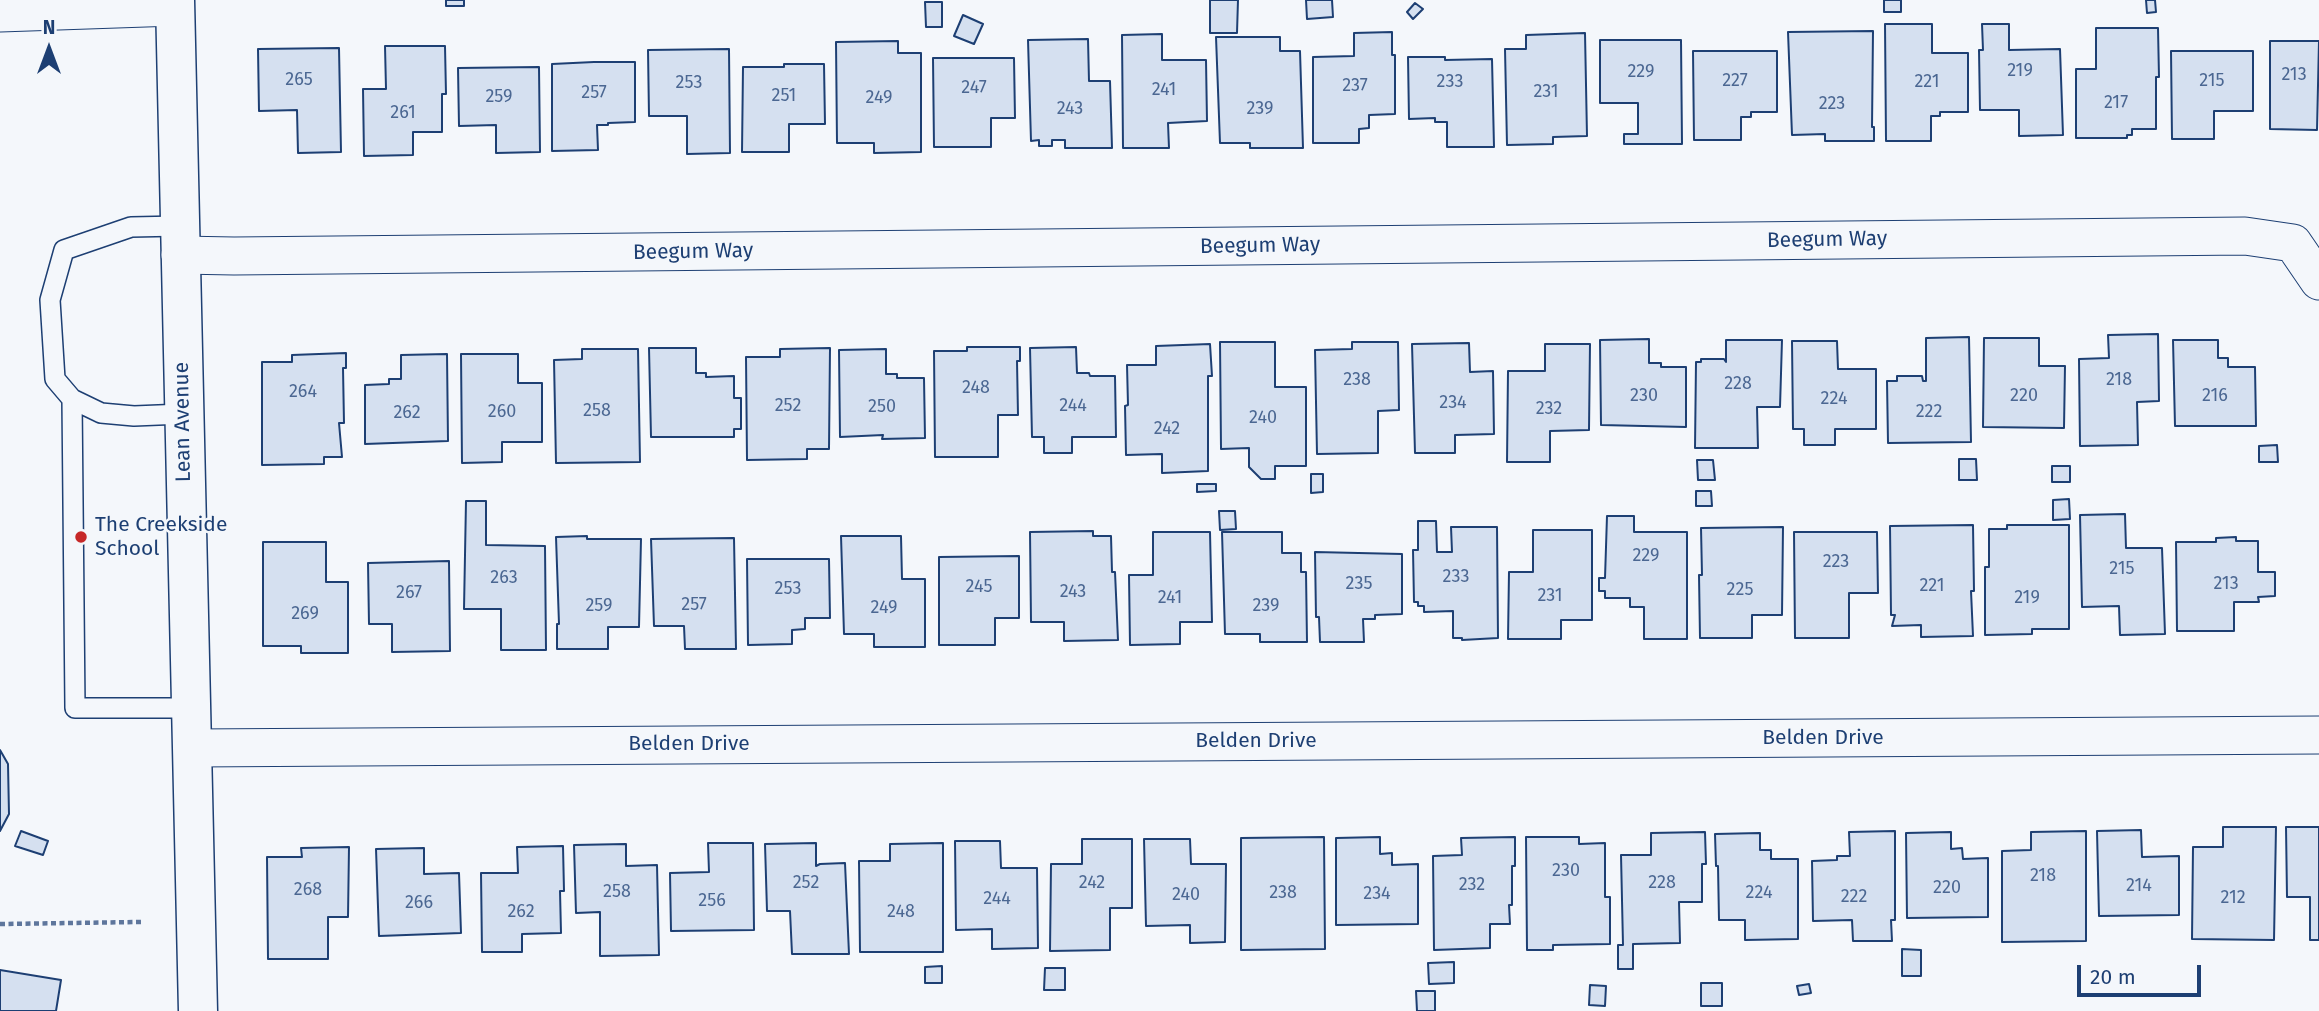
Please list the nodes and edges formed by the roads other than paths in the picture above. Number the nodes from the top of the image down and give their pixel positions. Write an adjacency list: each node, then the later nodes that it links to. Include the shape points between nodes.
1 (175, 4): 2 (street); 3 (street, Lean Avenue)
2 (0, 13)
3 (180, 241): 4 (street, Beegum Way, via 248,256 2245,236 2293,243); 5 (lane, via 131,227 64,250 50,300 55,379); 6 (street, Lean Avenue)
4 (2319, 281)
5 (72, 398): 6 (lane, via 101,413); 7 (lane, via 75,708)
6 (183, 414): 7 (street, Lean Avenue)
7 (192, 708): 9 (street, Lean Avenue)
8 (2319, 735): 9 (street, Belden Drive)
9 (193, 748): 10 (street, Lean Avenue)
10 (198, 1011)

